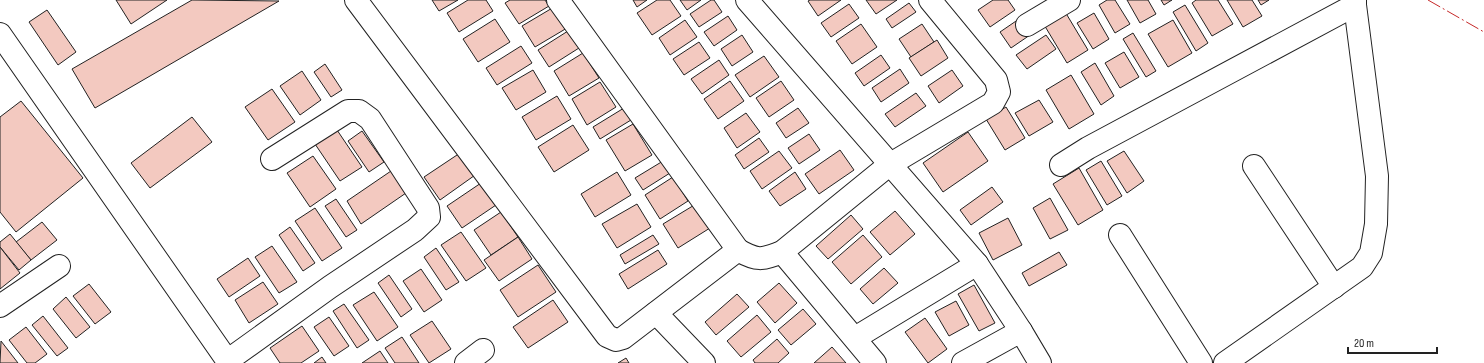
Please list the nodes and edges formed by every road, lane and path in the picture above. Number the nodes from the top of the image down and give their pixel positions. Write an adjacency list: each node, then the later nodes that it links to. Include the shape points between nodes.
1 (356, 0): 20 (street, via 608,336 616,340 623,338)
2 (558, 0): 14 (street)
3 (747, 0): 11 (street)
4 (930, 0): 11 (street, via 996,80 999,92 994,103)
5 (1069, 0): 7 (street)
6 (1355, 2): 10 (street); 18 (street, via 1377,176 1376,224 1371,253 1362,267)
7 (1027, 25)
8 (0, 34): 23 (street)
9 (272, 159): 23 (street, via 348,111 358,111 370,119 428,208 429,217 415,230 330,287)
10 (1061, 165)
11 (890, 166): 15 (street); 16 (street)
12 (1254, 166): 18 (street)
13 (1120, 235): 28 (street)
14 (738, 250): 15 (street, via 752,258 760,259); 20 (street)
15 (782, 252): 22 (street)
16 (977, 264): 21 (street); 22 (street)
17 (59, 266): 19 (street)
18 (1334, 287): 29 (street)
19 (0, 306)
20 (656, 313): 24 (street)
21 (1021, 331): 26 (street); 27 (street)
22 (855, 338): 25 (street)
23 (228, 362)
24 (704, 363)
25 (875, 363)
26 (963, 363)
27 (1040, 363)
28 (1201, 363)
29 (1225, 363)

